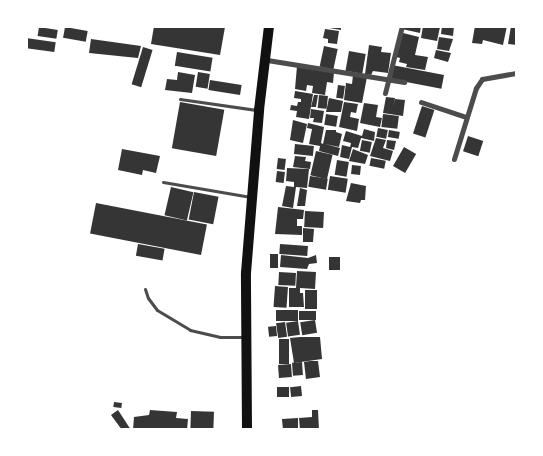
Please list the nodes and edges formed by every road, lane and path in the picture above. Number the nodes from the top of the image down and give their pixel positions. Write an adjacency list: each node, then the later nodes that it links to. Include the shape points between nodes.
1 (269, 26): 3 (main road)
2 (402, 26): 5 (street)
3 (267, 60): 5 (street); 10 (main road)
4 (517, 73): 11 (street, via 482,79)
5 (388, 79): 6 (street); 7 (street)
6 (404, 82)
7 (386, 93)
8 (180, 99): 10 (lane)
9 (422, 102): 11 (street)
10 (259, 110): 14 (main road)
11 (466, 117): 12 (street)
12 (454, 159)
13 (164, 182): 14 (lane)
14 (251, 197): 16 (main road)
15 (145, 289): 16 (lane, via 157,310 190,330 220,337)
16 (245, 337): 17 (main road)
17 (247, 430)

